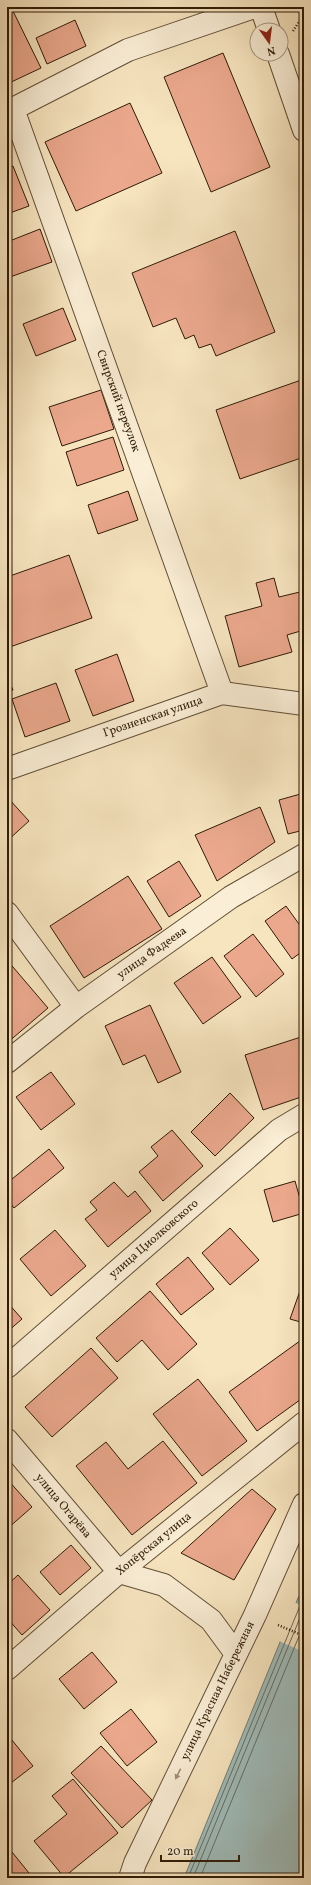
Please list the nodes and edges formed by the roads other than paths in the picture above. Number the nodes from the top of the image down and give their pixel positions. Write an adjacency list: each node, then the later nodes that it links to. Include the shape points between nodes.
1 (254, 7): 5 (street, via 128,50)
2 (261, 7): 3 (street)
3 (266, 22)
4 (281, 62): 6 (street)
5 (10, 110): 7 (street, Свирский переулок)
6 (304, 130)
7 (222, 693): 8 (street, Грозненская улица); 9 (street, Грозненская улица)
8 (304, 704)
9 (7, 769)
10 (304, 855): 12 (street, улица Фадеева, via 231,896)
11 (7, 913): 12 (street)
12 (76, 1007): 13 (street, улица Фадеева)
13 (7, 1062)
14 (304, 1115): 15 (street, улица Циолковского, via 279,1130)
15 (7, 1367)
16 (304, 1423): 19 (street, Хопёрская улица)
17 (7, 1440): 19 (street, улица Огарёва)
18 (304, 1504): 20 (street, улица Красная Набережная)
19 (119, 1572): 20 (street, via 164,1585 211,1620); 21 (street, Хопёрская улица)
20 (236, 1654): 22 (street, улица Красная Набережная, one-way to 22)
21 (7, 1669)
22 (133, 1870): 23 (street)
23 (117, 1878)

